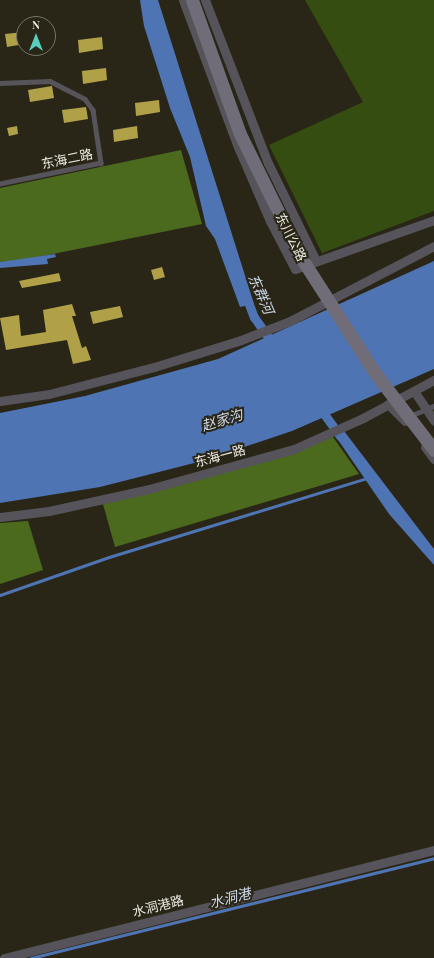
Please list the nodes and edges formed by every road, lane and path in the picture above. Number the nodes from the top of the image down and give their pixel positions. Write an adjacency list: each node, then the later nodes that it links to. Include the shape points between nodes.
1 (183, 0): 8 (street, via 238,147 270,221 295,269)
2 (192, 0): 16 (street, 东川公路, via 249,154 300,256 375,373)
3 (205, 0): 8 (street, via 268,163)
4 (0, 83): 5 (lane, 东海二路, via 50,81 85,99 93,110 102,163)
5 (0, 184)
6 (434, 220): 8 (street)
7 (434, 246): 11 (street, via 290,321 240,340 154,367 49,394)
8 (316, 261)
9 (434, 380): 10 (street, 东海一路)
10 (414, 391): 12 (street, 东海一路); 13 (street)
11 (0, 401)
12 (388, 404): 14 (street); 18 (street, 东海一路, via 364,418 294,449 149,489 49,511)
13 (430, 407): 14 (lane); 15 (street)
14 (403, 418): 17 (street)
15 (434, 421)
16 (434, 450)
17 (434, 459)
18 (0, 517)
19 (434, 850): 20 (street, 水洞港路)
20 (4, 958)

